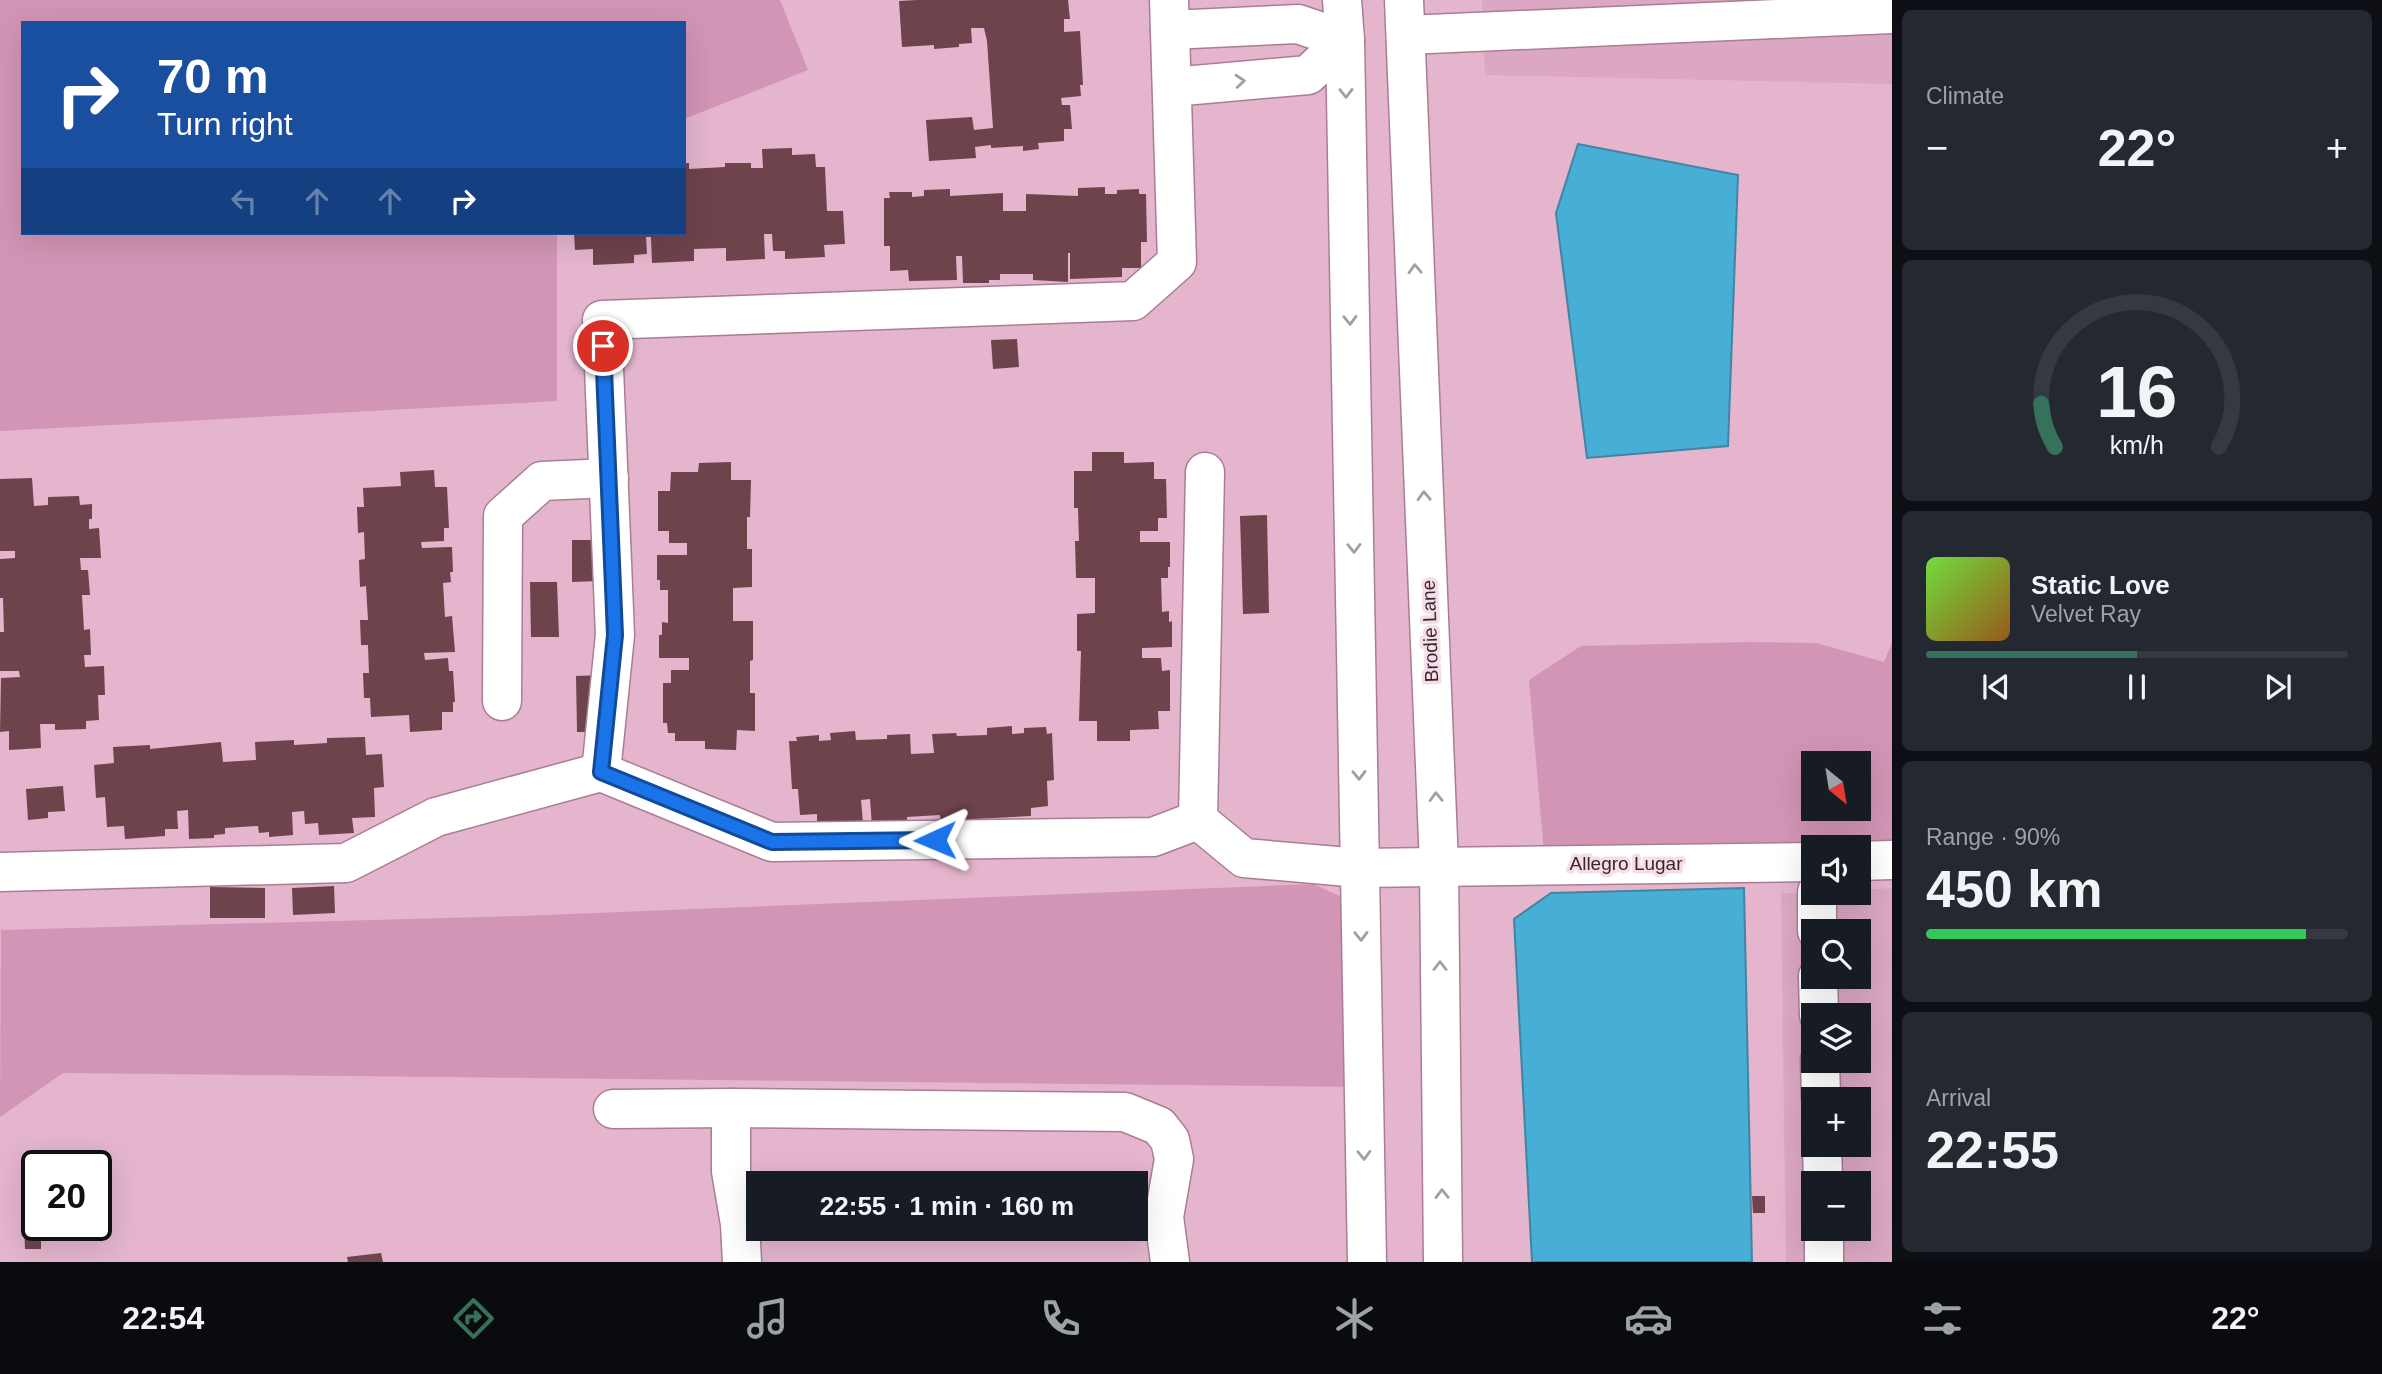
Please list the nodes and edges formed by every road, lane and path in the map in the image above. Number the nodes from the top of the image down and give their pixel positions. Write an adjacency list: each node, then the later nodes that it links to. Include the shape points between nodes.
1 (1342, 0): 6 (main road)
2 (1892, 13): 4 (main road)
3 (1170, 15): 6 (main road, via 1298,24); 7 (main road)
4 (1540, 15): 5 (main road)
5 (1405, 18): 6 (main road); 16 (main road, Brodie Lane, one-way to 5)
6 (1345, 40): 7 (main road, one-way to 6, via 1308,75); 17 (main road, one-way to 17)
7 (1172, 87): 9 (main road, via 1177,262 1133,301 602,320)
8 (1205, 472): 12 (main road)
9 (609, 478): 10 (main road, via 542,481 503,516); 11 (main road, via 615,635)
10 (502, 701)
11 (601, 772): 12 (main road, via 772,842 1153,837); 18 (main road, via 436,817 345,863)
12 (1198, 820): 17 (main road, Allegro Lugar, via 1244,858)
13 (1871, 860): 14 (main road)
14 (1892, 860)
15 (1801, 862): 16 (main road, Allegro Lugar)
16 (1439, 865): 17 (main road, Allegro Lugar); 25 (main road, Brodie Lane, one-way to 16)
17 (1360, 868): 24 (main road, one-way to 24)
18 (0, 872)
19 (731, 1108): 20 (main road); 22 (main road, via 731,1171); 23 (main road, via 1125,1112 1159,1126 1171,1140 1174,1159 1164,1217)
20 (613, 1109)
21 (1824, 1241): 26 (main road)
22 (742, 1262)
23 (1170, 1262)
24 (1367, 1262)
25 (1443, 1262)
26 (1824, 1262)

